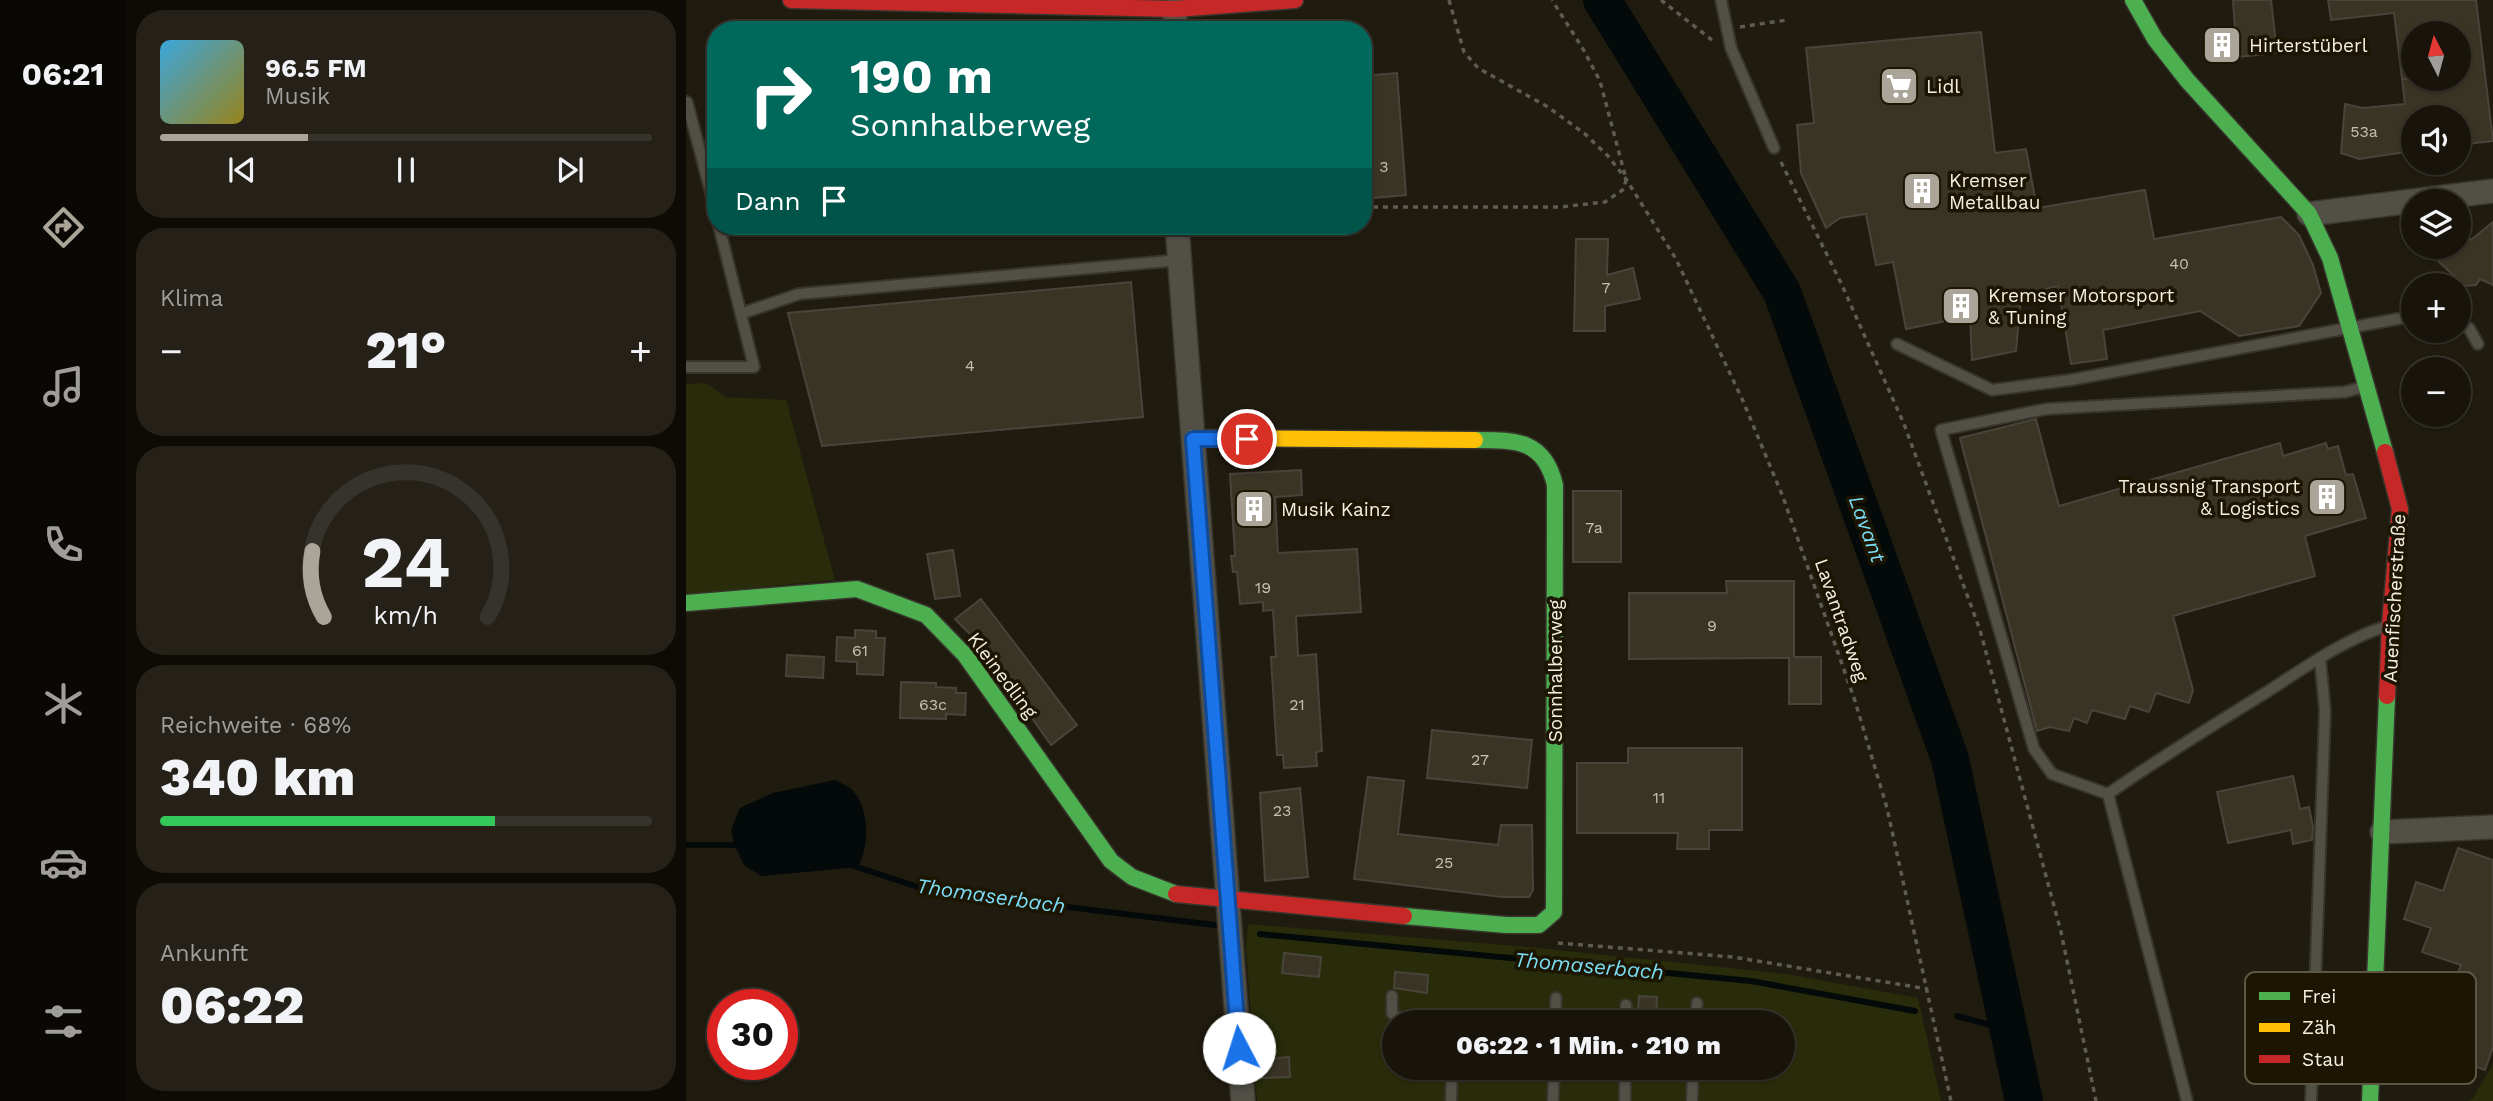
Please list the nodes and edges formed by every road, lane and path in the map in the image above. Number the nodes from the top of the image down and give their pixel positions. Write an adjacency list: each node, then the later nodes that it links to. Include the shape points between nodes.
1 (791, 0): 8 (street)
2 (1295, 0): 8 (street)
3 (1449, 0): 15 (path, Lavantradweg, via 1464,52 1478,68 1586,134)
4 (1552, 0): 15 (path, Lavantradweg, via 1600,81)
5 (1661, 0): 11 (path, via 1716,43)
6 (1721, 0): 10 (lane)
7 (2133, 0): 18 (street, Auenfischerstraße, via 2155,39 2187,80)
8 (1175, 19)
9 (1787, 20): 10 (path)
10 (1727, 29): 11 (lane)
11 (1731, 48): 13 (lane)
12 (687, 102): 14 (lane)
13 (1774, 148): 60 (path, via 1904,424 1980,630 2061,932)
14 (707, 178)
15 (1626, 179): 17 (path, via 1623,189 1605,202 1587,205); 41 (path, Lavantradweg, via 1676,260 1783,497 1855,701 1887,808)
16 (2493, 191): 18 (street)
17 (1372, 207)
18 (2309, 214): 24 (street, Auenfischerstraße, via 2330,258)
19 (721, 235): 22 (lane)
20 (1178, 235): 21 (street)
21 (1180, 260): 22 (lane, via 799,294); 30 (street)
22 (743, 313): 28 (lane, via 754,367)
23 (2401, 318): 24 (lane)
24 (2351, 327): 26 (lane, via 2070,380 1992,390); 29 (street, Auenfischerstraße)
25 (2471, 332): 27 (lane)
26 (1897, 344)
27 (2478, 344)
28 (686, 367)
29 (2368, 385): 32 (street, Auenfischerstraße, via 2400,509); 34 (lane, via 2346,392 2046,409 1941,430 2034,749 2052,774)
30 (1193, 439): 37 (street); 37 (street, Sonnhalberweg, via 1514,440 1538,451 1552,469 1555,485 1554,912 1539,925 1506,925)
31 (686, 603): 37 (street, Kleinedling, via 857,589 926,615 965,655 1121,873 1173,894)
32 (2390, 625): 33 (lane); 36 (street, Auenfischerstraße)
33 (2320, 659): 34 (lane); 39 (lane, via 2325,711)
34 (2108, 794): 61 (lane)
35 (2493, 827): 36 (street)
36 (2382, 832): 40 (street, Auenfischerstraße)
37 (1227, 898): 54 (street)
38 (1556, 943): 41 (path, via 1733,957)
39 (2316, 972)
40 (2376, 972)
41 (1927, 989): 59 (path, Lavantradweg)
42 (1392, 996): 46 (lane)
43 (1556, 998): 47 (lane)
44 (1697, 1003): 49 (lane)
45 (1626, 1005): 48 (lane)
46 (1392, 1010)
47 (1556, 1010)
48 (1626, 1010)
49 (1697, 1010)
50 (1452, 1080): 55 (lane)
51 (1553, 1080): 56 (lane)
52 (1625, 1080): 57 (lane)
53 (1693, 1080): 58 (lane)
54 (1243, 1101)
55 (1451, 1101)
56 (1552, 1101)
57 (1625, 1101)
58 (1692, 1101)
59 (1951, 1101)
60 (2096, 1101)
61 (2187, 1101)

